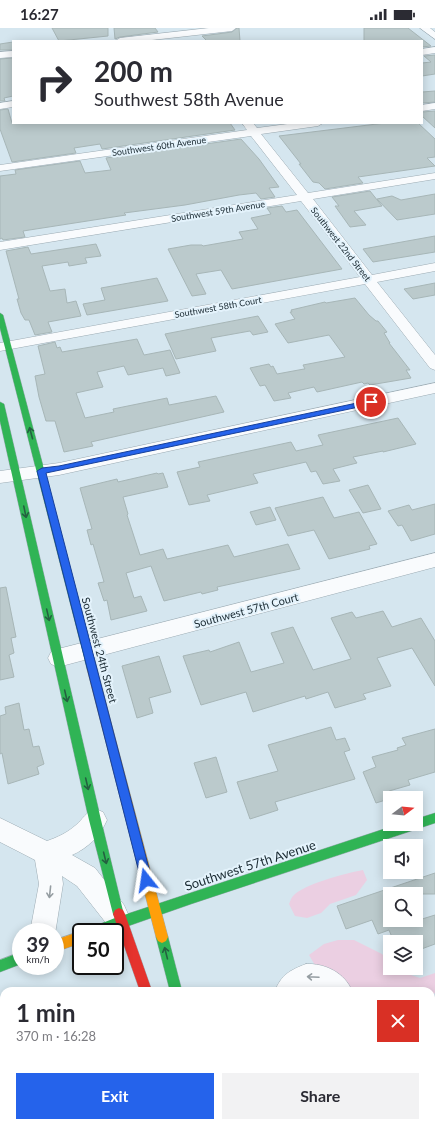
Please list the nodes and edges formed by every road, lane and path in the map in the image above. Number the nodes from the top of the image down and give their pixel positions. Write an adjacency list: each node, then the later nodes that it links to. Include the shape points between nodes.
1 (232, 28): 2 (street)
2 (177, 34): 3 (street)
3 (128, 40)
4 (435, 50): 5 (street)
5 (423, 52)
6 (12, 54): 7 (street)
7 (0, 55)
8 (12, 104): 9 (street)
9 (0, 106)
10 (435, 106): 11 (street)
11 (423, 108)
12 (304, 124): 13 (street, Southwest 60th Avenue)
13 (250, 128): 14 (street, Southwest 60th Avenue); 16 (street, Southwest 22nd Street)
14 (0, 168)
15 (435, 176): 16 (street, Southwest 59th Avenue)
16 (304, 197): 17 (street, Southwest 59th Avenue); 19 (street, Southwest 22nd Street)
17 (0, 246)
18 (435, 267): 19 (street, Southwest 58th Court)
19 (368, 279): 21 (street, Southwest 58th Court); 22 (street, Southwest 22nd Street)
20 (0, 315): 21 (main road, Southwest 24th Street)
21 (4, 346): 25 (main road, Southwest 24th Street, one-way to 21)
22 (435, 365)
23 (435, 388): 25 (street)
24 (0, 404): 26 (main road)
25 (42, 471): 26 (street); 29 (main road, Southwest 24th Street)
26 (16, 474): 27 (street); 30 (main road, one-way to 30)
27 (0, 477)
28 (435, 560): 29 (street, Southwest 57th Court)
29 (88, 651): 30 (street, Southwest 57th Court); 37 (main road, Southwest 24th Street)
30 (58, 658): 32 (main road, one-way to 32)
31 (435, 818): 33 (main road, Southwest 57th Avenue)
32 (95, 820): 36 (street, via 87,833 67,847); 38 (main road, one-way to 38)
33 (423, 822)
34 (0, 830): 36 (street)
35 (395, 831): 37 (main road, Southwest 57th Avenue)
36 (46, 853): 38 (street, via 86,877); 39 (street, one-way to 39, via 51,884)
37 (154, 911): 38 (main road, Southwest 57th Avenue); 43 (main road, Southwest 24th Street, one-way to 37)
38 (122, 922): 42 (main road)
39 (44, 923)
40 (12, 961): 41 (main road)
41 (0, 966)
42 (145, 987)
43 (175, 987)
44 (291, 987): 45 (street, one-way to 44, via 326,979 316,976 306,976 297,980)
45 (335, 987)

